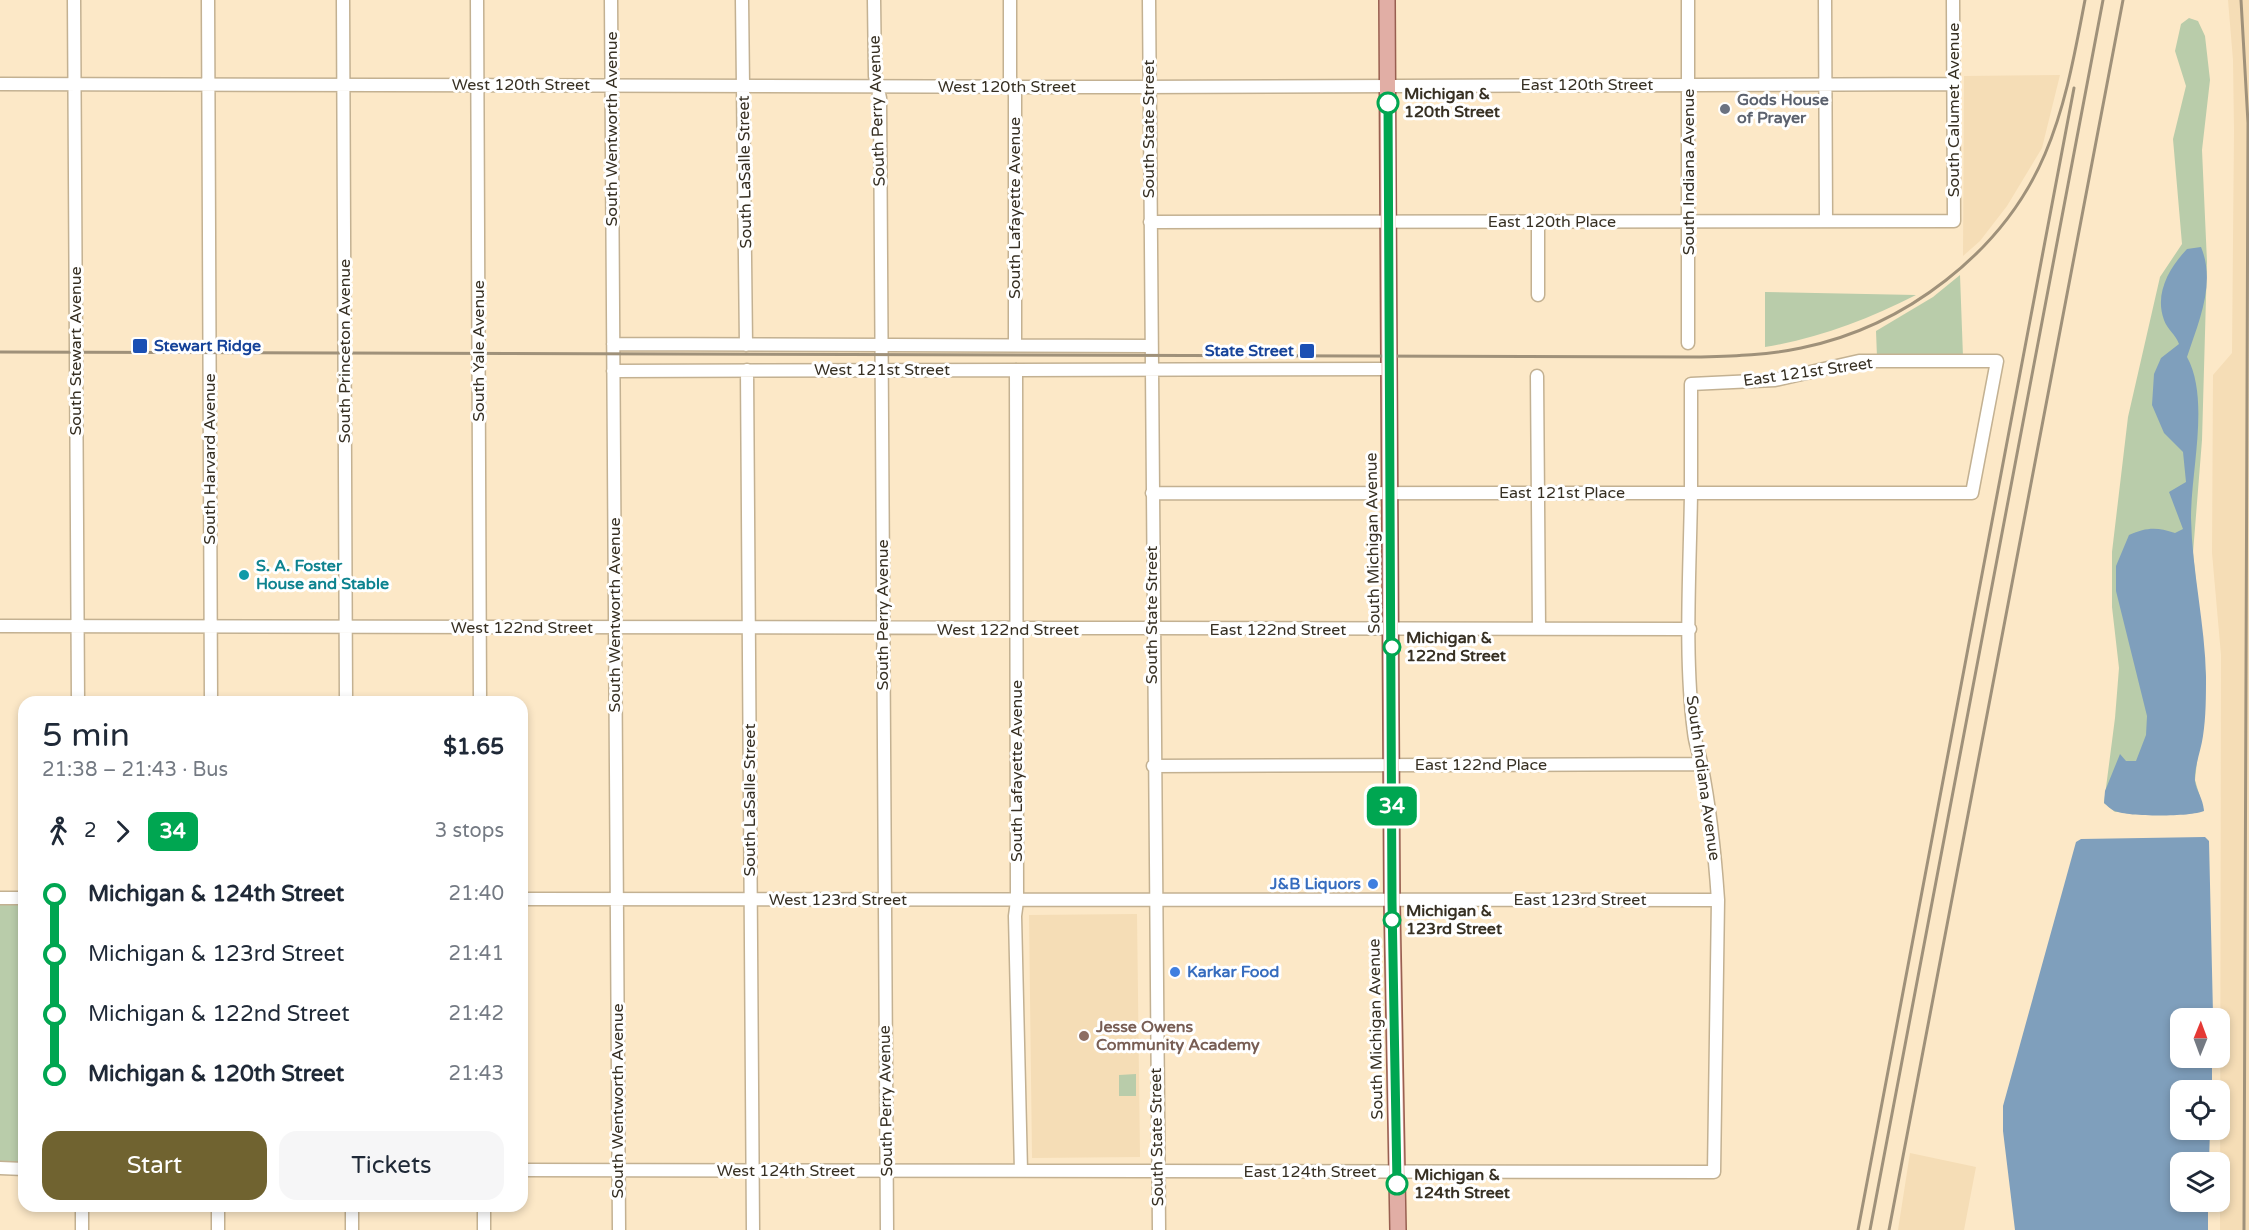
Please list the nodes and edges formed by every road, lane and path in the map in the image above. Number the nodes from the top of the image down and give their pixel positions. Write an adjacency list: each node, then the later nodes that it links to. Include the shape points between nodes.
1 (74, 0): 15 (street, South Stewart Avenue)
2 (208, 0): 16 (street, South Harvard Avenue)
3 (343, 0): 19 (street, South Princeton Avenue)
4 (477, 0): 20 (street, South Yale Avenue)
5 (611, 0): 22 (street, South Wentworth Avenue)
6 (742, 0): 23 (street, South LaSalle Street)
7 (874, 0): 24 (street, South Perry Avenue, via 874,76)
8 (1010, 0): 26 (street, South Lafayette Avenue)
9 (1149, 0): 27 (street, South State Street)
10 (1387, 0): 25 (main road, South Michigan Avenue)
11 (1688, 0): 21 (street, South Indiana Avenue)
12 (1825, 0): 17 (street)
13 (1953, 0): 18 (street, South Calumet Avenue)
14 (0, 84): 15 (street, West 120th Street)
15 (74, 84): 16 (street, West 120th Street); 55 (street, South Stewart Avenue)
16 (209, 84): 19 (street, West 120th Street); 56 (street, South Harvard Avenue)
17 (1826, 84): 18 (street, East 120th Street); 21 (street, East 120th Street); 29 (street)
18 (1953, 84): 30 (street, South Calumet Avenue)
19 (343, 85): 20 (street, West 120th Street); 57 (street, South Princeton Avenue)
20 (478, 85): 22 (street, West 120th Street); 58 (street, South Yale Avenue)
21 (1689, 85): 25 (street, East 120th Street); 28 (street, South Indiana Avenue)
22 (612, 86): 23 (street, West 120th Street); 36 (street, South Wentworth Avenue)
23 (744, 86): 24 (street, West 120th Street); 37 (street, South LaSalle Street)
24 (878, 86): 26 (street, West 120th Street); 38 (street, South Perry Avenue)
25 (1388, 86): 27 (street, East 120th Street); 32 (main road, South Michigan Avenue)
26 (1012, 87): 27 (street, West 120th Street); 39 (street, South Lafayette Avenue)
27 (1149, 87): 31 (street, South State Street)
28 (1689, 221): 29 (street, East 120th Place); 33 (street, East 120th Place); 35 (street, South Indiana Avenue)
29 (1826, 221): 30 (street, East 120th Place)
30 (1954, 221)
31 (1150, 222): 32 (street, East 120th Place); 40 (street, South State Street)
32 (1389, 222): 33 (street, East 120th Place); 41 (main road, South Michigan Avenue)
33 (1538, 222): 34 (street)
34 (1538, 295)
35 (1688, 343)
36 (613, 344): 37 (street, West 121st Street); 46 (street, South Wentworth Avenue)
37 (746, 345): 38 (street, West 121st Street)
38 (881, 345): 39 (street, West 121st Street); 43 (street, South Perry Avenue)
39 (1015, 345): 40 (street, West 121st Street)
40 (1151, 346): 45 (street, South State Street)
41 (1389, 369): 45 (street); 50 (main road, South Michigan Avenue)
42 (747, 370): 43 (street, West 121st Street); 46 (street, West 121st Street); 60 (street, South LaSalle Street)
43 (881, 370): 44 (street, West 121st Street); 61 (street, South Perry Avenue)
44 (1016, 370): 45 (street, West 121st Street); 64 (street, South Lafayette Avenue)
45 (1151, 370): 49 (street, South State Street)
46 (613, 371): 59 (street, South Wentworth Avenue)
47 (1538, 376): 51 (street)
48 (1691, 384): 52 (street, South Indiana Avenue); 53 (street, East 121st Street, via 1775,380 1858,361 1997,362)
49 (1152, 493): 50 (street, East 121st Place); 65 (street, South State Street)
50 (1390, 493): 51 (street, East 121st Place); 66 (main road, South Michigan Avenue)
51 (1538, 493): 52 (street, East 121st Place); 62 (street)
52 (1691, 493): 53 (street, East 121st Place); 63 (street, South Indiana Avenue)
53 (1972, 493)
54 (0, 626): 55 (street, West 122nd Street)
55 (77, 627): 56 (street, West 122nd Street); 67 (street, South Stewart Avenue)
56 (211, 627): 57 (street, West 122nd Street); 68 (street, South Harvard Avenue)
57 (346, 627): 58 (street, West 122nd Street); 69 (street, South Princeton Avenue)
58 (480, 628): 59 (street, West 122nd Street); 70 (street, South Yale Avenue)
59 (615, 628): 60 (street, West 122nd Street); 77 (street, South Wentworth Avenue)
60 (749, 629): 61 (street, West 122nd Street); 78 (street, South LaSalle Street)
61 (883, 629): 64 (street, West 122nd Street); 79 (street, South Perry Avenue)
62 (1539, 629): 63 (street, East 122nd Street); 66 (street, East 122nd Street)
63 (1690, 629): 71 (street, South Indiana Avenue, via 1690,686)
64 (1017, 630): 65 (street, West 122nd Street); 81 (street, South Lafayette Avenue)
65 (1153, 630): 66 (street, East 122nd Street); 73 (street, South State Street)
66 (1392, 630): 72 (main road, South Michigan Avenue)
67 (78, 696)
68 (211, 696)
69 (346, 696)
70 (480, 696)
71 (1701, 764): 72 (street, East 122nd Place); 80 (street, South Indiana Avenue)
72 (1392, 765): 73 (street, East 122nd Place); 83 (main road, South Michigan Avenue)
73 (1153, 766): 82 (street, South State Street)
74 (0, 898): 75 (street)
75 (18, 898)
76 (528, 899): 77 (street, West 123rd Street)
77 (616, 899): 78 (street, West 123rd Street); 87 (street, South Wentworth Avenue)
78 (751, 900): 79 (street, West 123rd Street); 88 (street, South LaSalle Street)
79 (883, 900): 81 (street, West 123rd Street); 89 (street, South Perry Avenue)
80 (1718, 900): 83 (street, East 123rd Street); 93 (street, South Indiana Avenue)
81 (1017, 901): 82 (street, West 123rd Street); 90 (street, South Lafayette Avenue)
82 (1154, 902): 83 (street, East 123rd Street); 91 (street, South State Street)
83 (1392, 902): 92 (main road, South Michigan Avenue)
84 (0, 1168): 85 (street)
85 (18, 1168)
86 (528, 1170): 87 (street, West 124th Street)
87 (618, 1170): 88 (street, West 124th Street); 102 (street, South Wentworth Avenue)
88 (753, 1170): 89 (street, West 124th Street); 103 (street, South LaSalle Street)
89 (887, 1171): 90 (street, West 124th Street); 104 (street, South Perry Avenue)
90 (1021, 1171): 91 (street, West 124th Street)
91 (1157, 1172): 92 (street, East 124th Street); 105 (street, South State Street)
92 (1397, 1172): 93 (street, East 124th Street); 106 (main road, South Michigan Avenue)
93 (1714, 1172)
94 (82, 1212): 98 (street)
95 (218, 1212): 99 (street)
96 (352, 1212): 100 (street)
97 (484, 1212): 101 (street)
98 (82, 1230)
99 (218, 1230)
100 (352, 1230)
101 (484, 1230)
102 (619, 1230)
103 (753, 1230)
104 (887, 1230)
105 (1159, 1230)
106 (1398, 1230)

